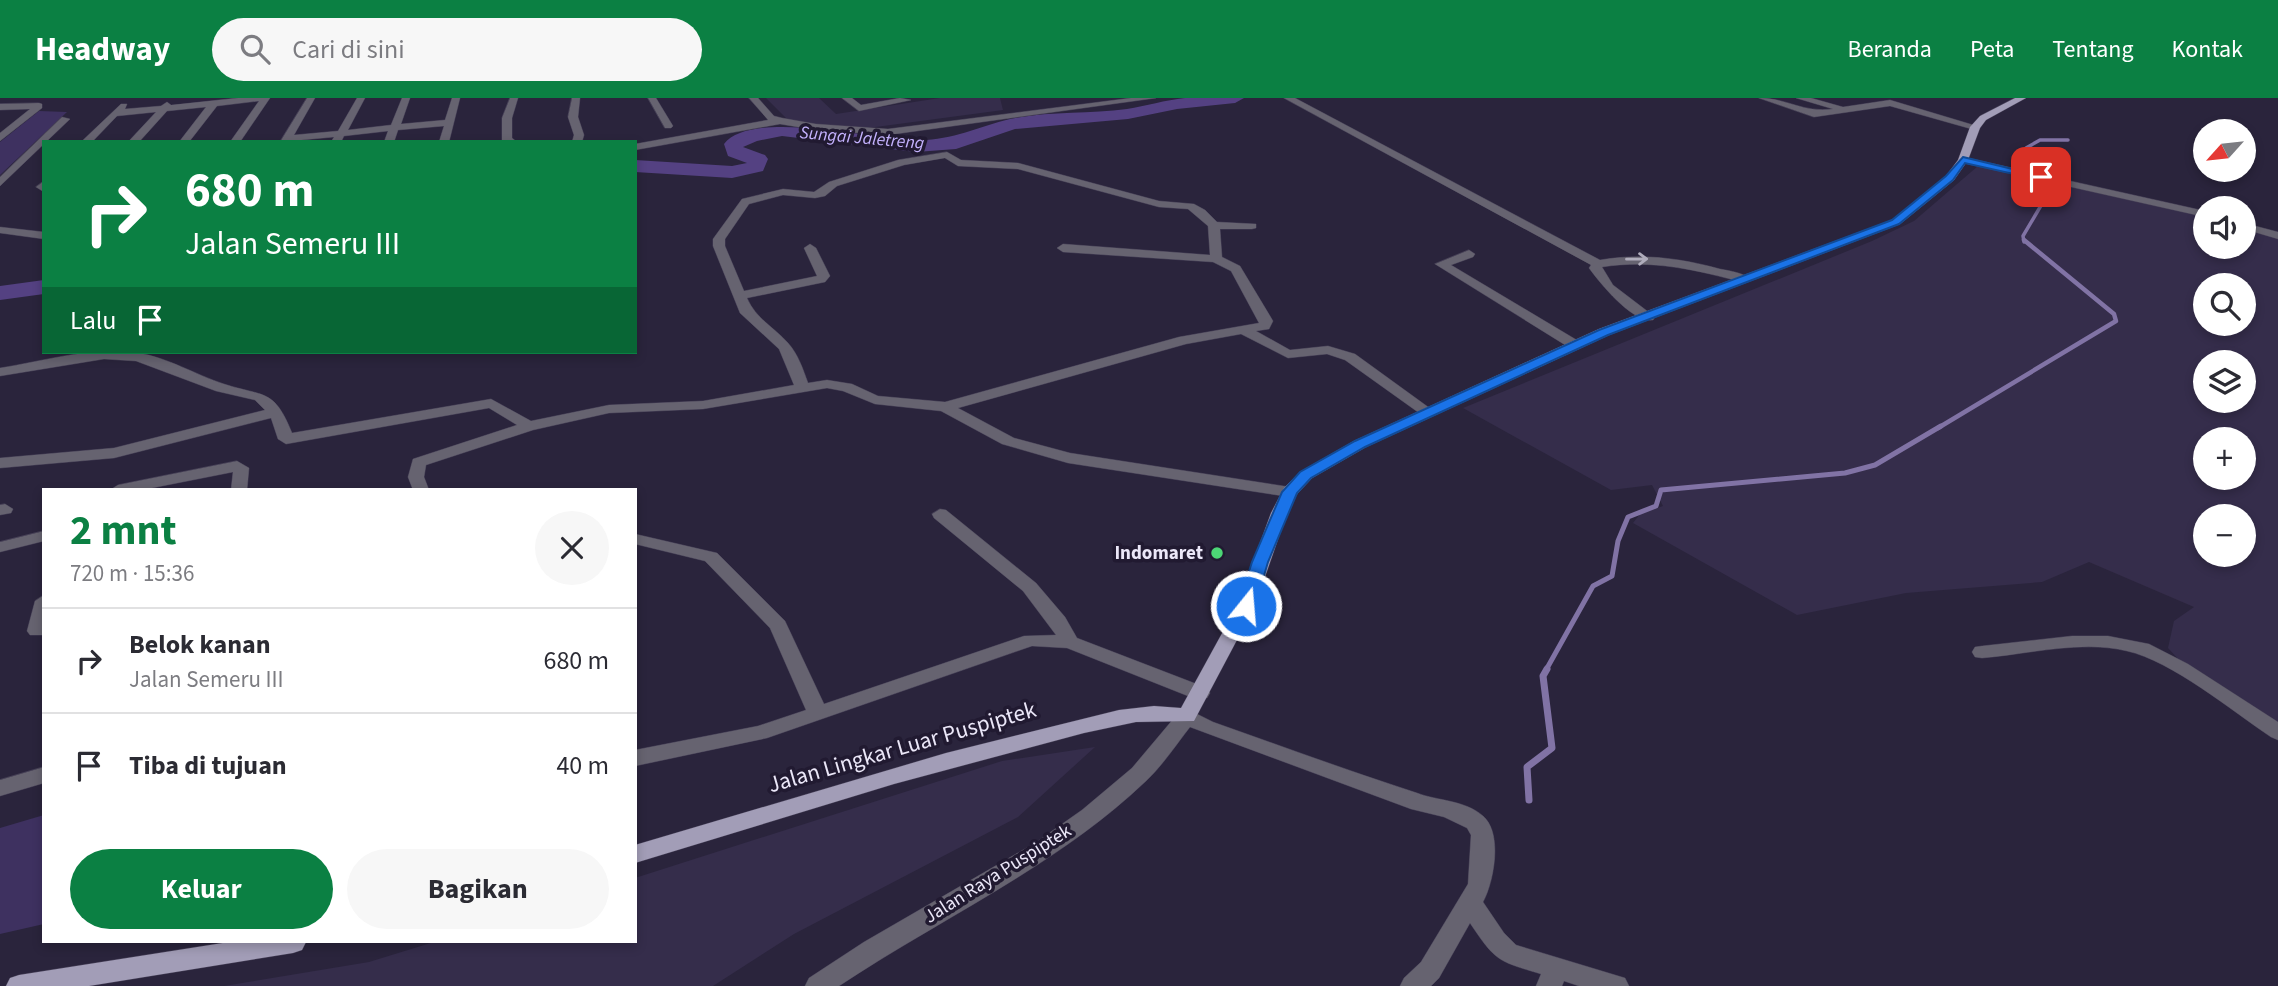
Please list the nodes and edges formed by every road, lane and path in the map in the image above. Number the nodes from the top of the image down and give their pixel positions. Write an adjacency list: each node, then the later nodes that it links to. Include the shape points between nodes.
1 (266, 98): 24 (street); 43 (street)
2 (312, 98): 44 (street)
3 (360, 98): 38 (street)
4 (406, 98): 36 (street)
5 (456, 98): 31 (street)
6 (513, 98): 47 (street)
7 (576, 98): 48 (street, via 573,117)
8 (652, 98): 34 (street)
9 (753, 98): 32 (street)
10 (766, 98): 32 (street, via 783,116)
11 (846, 98): 12 (street, via 859,108)
12 (904, 98)
13 (1125, 98): 21 (street)
14 (1153, 98): 33 (street)
15 (1288, 98): 67 (street)
16 (1302, 98): 66 (street)
17 (1763, 98): 28 (street, via 1814,114)
18 (1800, 98): 28 (street)
19 (2022, 98): 35 (main road, via 1989,114)
20 (179, 99): 27 (street)
21 (1101, 100): 33 (street)
22 (1913, 100): 25 (street)
23 (139, 101): 29 (street)
24 (214, 103): 27 (street); 42 (street)
25 (1890, 103): 28 (street); 35 (street)
26 (0, 107): 37 (street, via 39,106)
27 (164, 108): 29 (street); 41 (street)
28 (1845, 109)
29 (115, 113): 40 (street)
30 (65, 120): 39 (street)
31 (451, 122): 36 (street); 46 (street)
32 (774, 122): 33 (street, via 888,132); 50 (street)
33 (945, 122)
34 (668, 126)
35 (1975, 127): 52 (main road, Jalan Raya Puspiptek)
36 (393, 128): 38 (street); 45 (street)
37 (0, 138)
38 (339, 138): 44 (street)
39 (45, 140)
40 (88, 140)
41 (135, 140)
42 (186, 140)
43 (233, 140)
44 (286, 140)
45 (390, 140)
46 (445, 140)
47 (506, 140)
48 (578, 140)
49 (42, 142): 53 (street)
50 (637, 145)
51 (42, 160): 53 (street)
52 (1963, 160): 55 (street); 68 (main road, Jalan Raya Puspiptek, via 1943,185 1896,222)
53 (22, 162): 54 (street)
54 (0, 183)
55 (2193, 211)
56 (1214, 225): 57 (street); 65 (street); 69 (street, via 1190,206 1159,204 1018,166 964,164 950,155 938,155 839,182 824,193 802,196 782,192 743,202 719,239)
57 (1252, 226)
58 (0, 230): 60 (street)
59 (2256, 230): 61 (street)
60 (42, 236)
61 (2278, 236)
62 (810, 248): 69 (street, via 824,276 821,279)
63 (1063, 248): 65 (street)
64 (1469, 254): 72 (street, via 1441,264)
65 (1216, 259): 71 (street, via 1236,269 1266,321 1264,326)
66 (1612, 261): 67 (street); 68 (street, one-way to 68, via 1670,261)
67 (1598, 264): 70 (street, via 1595,268 1609,288)
68 (1745, 279): 70 (main road, Jalan Raya Puspiptek)
69 (740, 296): 74 (street, via 747,313 791,358)
70 (1648, 317): 72 (main road, Jalan Raya Puspiptek)
71 (1245, 331): 75 (street, via 1184,340); 77 (street, via 1288,354 1328,350 1350,357)
72 (1575, 345): 77 (main road, Jalan Raya Puspiptek)
73 (0, 372): 76 (street, via 128,355 260,397)
74 (802, 387): 75 (street, via 835,384 875,400); 78 (street, via 703,405 609,409)
75 (946, 407): 84 (street, via 1031,449 1105,466)
76 (276, 412): 78 (street, via 286,439 491,403); 79 (street, via 114,453)
77 (1427, 412): 84 (main road, Jalan Raya Puspiptek, via 1306,475)
78 (529, 426): 83 (street, via 419,462 416,477)
79 (0, 463)
80 (165, 485): 81 (street); 82 (street, via 237,466 241,468)
81 (137, 488)
82 (239, 488)
83 (420, 488)
84 (1290, 492): 93 (main road, Jalan Raya Puspiptek, via 1246,606)
85 (940, 514): 91 (street, via 1036,591)
86 (42, 536): 88 (street)
87 (637, 539): 94 (street, via 711,557 778,625)
88 (0, 547)
89 (42, 610): 90 (street)
90 (37, 631)
91 (1070, 642): 93 (street); 94 (street, via 1015,644)
92 (1982, 652): 96 (street, via 2100,641 2129,644 2171,664)
93 (1200, 694): 95 (main road, Jalan Raya Puspiptek)
94 (817, 712): 97 (street, via 740,739)
95 (1187, 716): 100 (main road, Jalan Lingkar Luar Puspiptek, via 1171,712 1111,719 978,751); 101 (street, via 1229,735 1467,817 1483,834 1480,885); 105 (street, Jalan Raya Puspiptek, via 1140,774 1090,816 1043,850)
96 (2278, 732)
97 (637, 758)
98 (42, 776): 99 (street)
99 (0, 788)
100 (637, 854)
101 (1471, 904): 103 (street, via 1508,953); 106 (street, via 1430,970)
102 (287, 943): 104 (main road)
103 (1553, 978): 107 (street)
104 (19, 986)
105 (818, 986)
106 (1412, 986)
107 (1616, 986)

